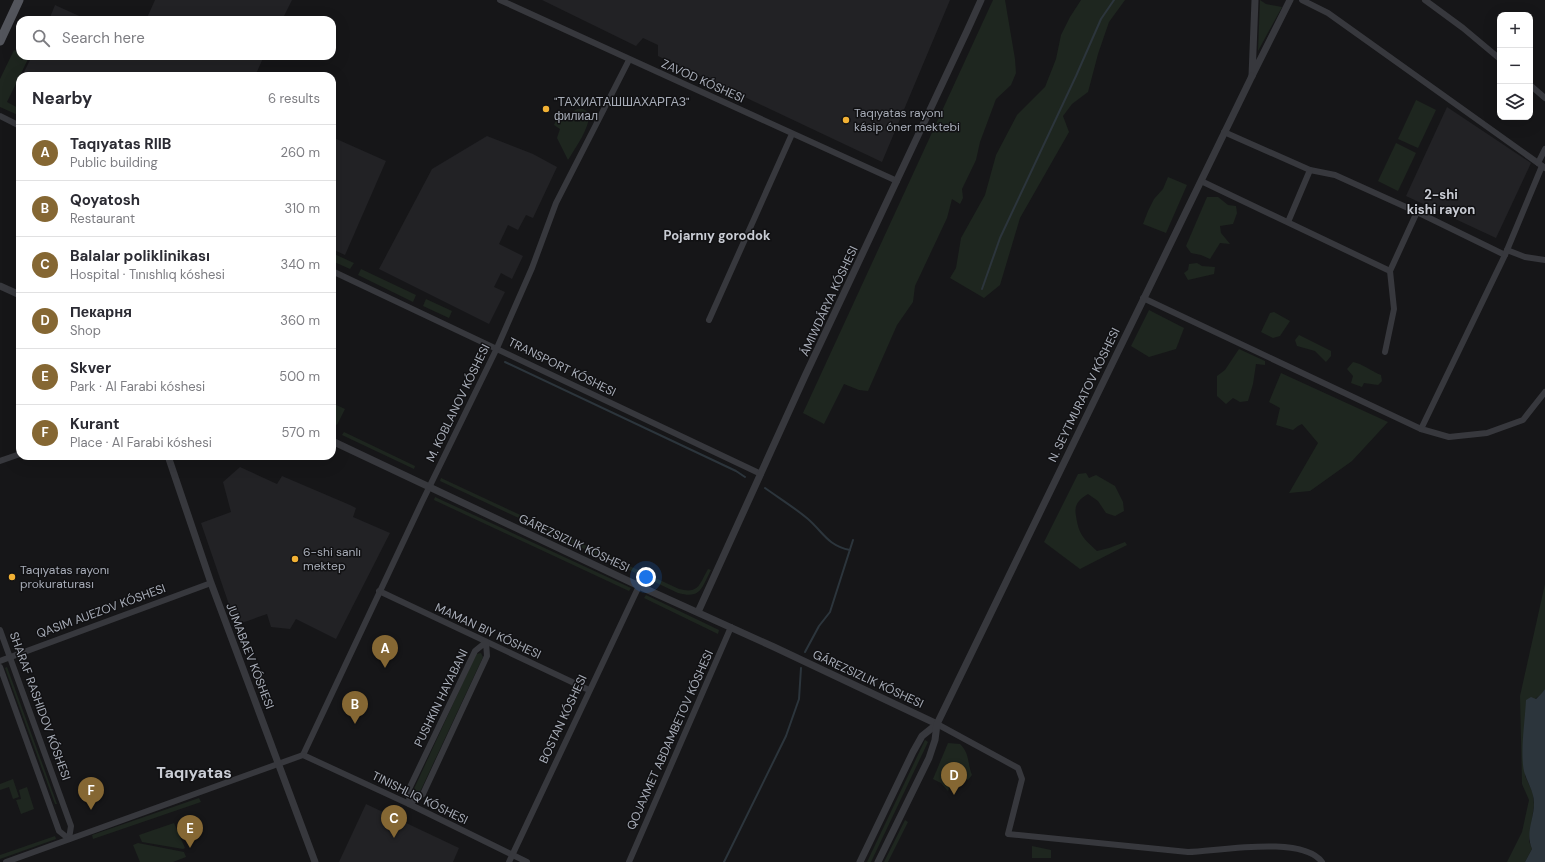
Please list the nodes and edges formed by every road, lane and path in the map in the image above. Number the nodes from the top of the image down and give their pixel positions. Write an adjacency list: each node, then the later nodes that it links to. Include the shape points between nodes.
1 (19, 0): 8 (main road)
2 (500, 0): 10 (street, ZAVOD KÓSHESI)
3 (981, 0): 21 (street, ÁMIWDÁRYA KÓSHESI)
4 (1255, 0): 11 (street)
5 (1290, 0): 11 (street, N. SEYTMURATOV KÓSHESI)
6 (1302, 0): 19 (street, via 1328,13)
7 (1425, 0): 9 (street)
8 (0, 41)
9 (1497, 56)
10 (629, 60): 17 (street, ZAVOD KÓSHESI); 33 (street, M. KOBLANOV KÓSHESI, via 556,204 532,268)
11 (1252, 76): 16 (street, N. SEYTMURATOV KÓSHESI)
12 (1533, 88): 13 (street)
13 (1545, 98)
14 (0, 116): 15 (street)
15 (16, 124)
16 (1224, 132): 20 (street); 22 (street, N. SEYTMURATOV KÓSHESI)
17 (792, 134): 21 (street, ZAVOD KÓSHESI); 32 (street)
18 (1545, 149): 19 (street)
19 (1542, 166): 25 (street)
20 (1310, 170): 23 (street, via 1335,174); 24 (street)
21 (897, 181): 41 (street, ÁMIWDÁRYA KÓSHESI)
22 (1200, 181): 24 (street); 31 (street, N. SEYTMURATOV KÓSHESI)
23 (1417, 212): 25 (street); 27 (street)
24 (1288, 222): 27 (street)
25 (1506, 253): 26 (street); 36 (street)
26 (1545, 260)
27 (1390, 271): 34 (street, via 1394,309)
28 (336, 273): 33 (street, TRANSPORT KÓSHESI)
29 (0, 286): 30 (street)
30 (16, 293)
31 (1143, 298): 36 (street); 54 (street, N. SEYTMURATOV KÓSHESI)
32 (709, 320)
33 (497, 348): 41 (street, TRANSPORT KÓSHESI); 42 (street, M. KOBLANOV KÓSHESI)
34 (1385, 352)
35 (1545, 392): 36 (street, via 1523,420 1487,433 1449,437)
36 (1421, 429)
37 (336, 443): 42 (street, GÁREZSIZLIK KÓSHESI)
38 (16, 455): 40 (street)
39 (169, 460): 43 (street, JUMABAEV KÓSHESI)
40 (0, 461)
41 (761, 474): 46 (street, ÁMIWDÁRYA KÓSHESI)
42 (429, 486): 44 (street, GÁREZSIZLIK KÓSHESI); 45 (street, M. KOBLANOV KÓSHESI)
43 (210, 583): 50 (street); 56 (street, JUMABAEV KÓSHESI)
44 (639, 586): 46 (street, GÁREZSIZLIK KÓSHESI); 53 (street, BOSTAN KÓSHESI)
45 (379, 591): 49 (street, MAMAN BIY KÓSHESI); 55 (street, M. KOBLANOV KÓSHESI)
46 (698, 612): 47 (street, GÁREZSIZLIK KÓSHESI)
47 (731, 628): 54 (street, GÁREZSIZLIK KÓSHESI); 64 (street, QOJAXMET ABDAMBETOV KÓSHESI)
48 (0, 630): 50 (street, SHARAF RASHIDOV KÓSHESI)
49 (486, 642): 53 (street, MAMAN BIY KÓSHESI); 57 (street, via 475,651 468,665 410,788); 57 (street, via 487,656 423,794)
50 (10, 657): 51 (street); 58 (street, SHARAF RASHIDOV KÓSHESI, via 71,826)
51 (0, 661)
52 (0, 667): 58 (street, SHARAF RASHIDOV KÓSHESI, via 59,831)
53 (589, 690): 59 (street, BOSTAN KÓSHESI)
54 (937, 724): 65 (street, via 922,736 913,752); 66 (street, via 929,758); 67 (street, via 1018,768 1022,778 1008,834 1188,852 1249,846 1286,847 1308,852)
55 (303, 755): 56 (street); 57 (street)
56 (279, 764): 58 (street); 61 (street, JUMABAEV KÓSHESI)
57 (409, 804): 59 (street)
58 (69, 840): 60 (street)
59 (512, 856): 62 (street, BOSTAN KÓSHESI); 63 (street)
60 (6, 862)
61 (315, 862)
62 (509, 862)
63 (527, 862)
64 (628, 862)
65 (860, 862)
66 (878, 862)
67 (1322, 862)

